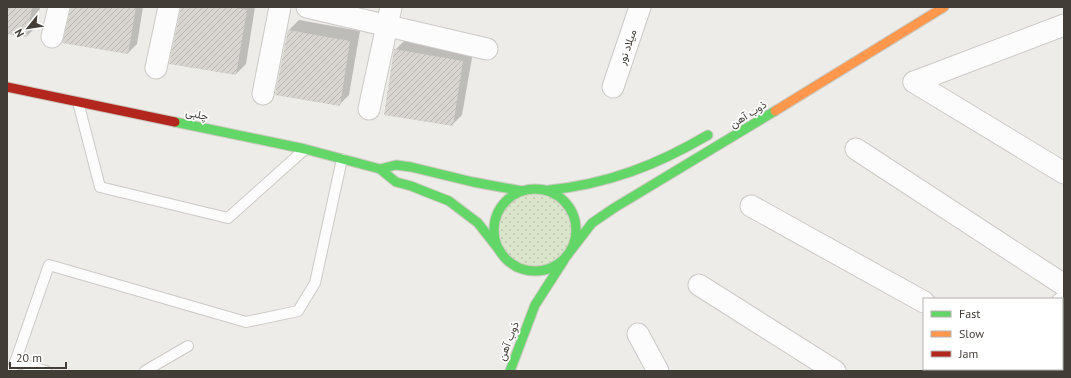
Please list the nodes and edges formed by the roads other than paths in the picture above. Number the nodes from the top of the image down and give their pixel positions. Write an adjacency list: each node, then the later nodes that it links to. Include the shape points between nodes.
1 (58, 7): 9 (street)
2 (169, 7): 11 (street)
3 (280, 7): 14 (street)
4 (307, 7): 7 (street)
5 (640, 7): 13 (street, میلاد نور)
6 (944, 7): 26 (main road, ذوب آهن, via 592,222)
7 (389, 16): 10 (street); 16 (street)
8 (1064, 25): 22 (street, via 914,82)
9 (52, 37)
10 (487, 49)
11 (156, 68)
12 (7, 87): 15 (main road, چلبی)
13 (613, 87)
14 (263, 94)
15 (78, 102): 18 (main road, چلبی); 18 (lane, via 100,187 228,218)
16 (369, 109)
17 (719, 128): 23 (main road, ذوب آهن, via 692,145 622,176 575,188)
18 (305, 149): 20 (main road, چلبی)
19 (856, 149): 30 (street)
20 (342, 159): 21 (main road, چلبی); 34 (lane, via 315,283 298,312 246,322 49,264)
21 (380, 169): 24 (main road, via 396,165 411,167); 27 (main road, via 396,182 448,201 478,223)
22 (1064, 173)
23 (549, 190): 24 (main road); 26 (main road, via 567,204 573,214 576,238)
24 (522, 191): 27 (main road, via 511,197 497,216 495,240)
25 (751, 206): 31 (street)
26 (572, 249): 28 (main road)
27 (500, 251): 28 (main road, via 517,267 530,271 543,271)
28 (566, 258): 37 (main road, ذوب آهن, via 534,305)
29 (699, 285): 39 (street)
30 (1064, 285)
31 (923, 301)
32 (638, 334): 38 (street)
33 (188, 346): 36 (lane)
34 (14, 366): 35 (lane)
35 (46, 371)
36 (145, 371)
37 (510, 371)
38 (658, 371)
39 (835, 371)

